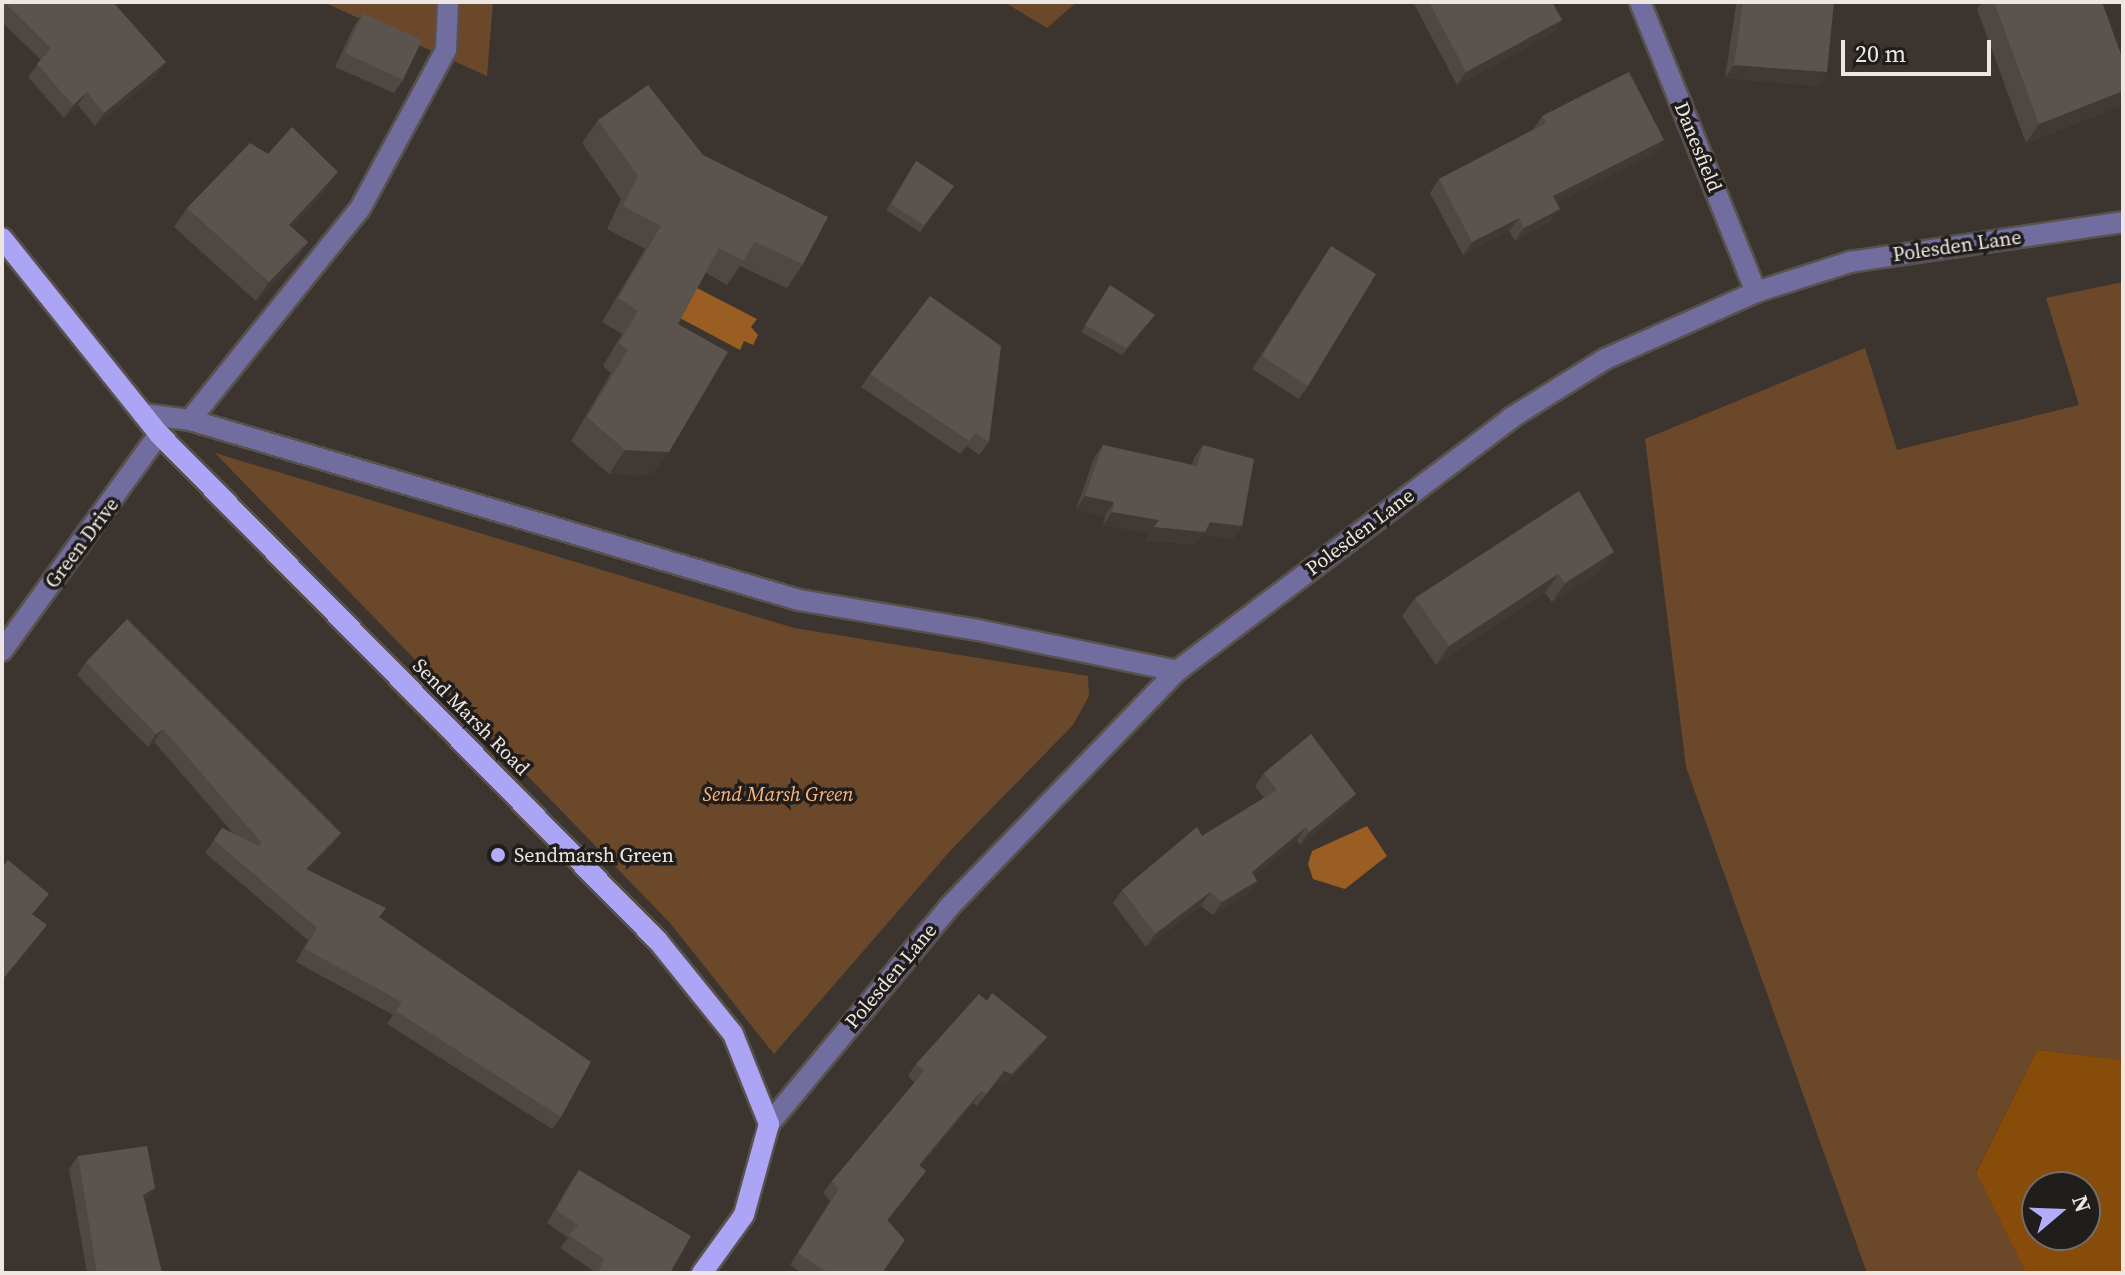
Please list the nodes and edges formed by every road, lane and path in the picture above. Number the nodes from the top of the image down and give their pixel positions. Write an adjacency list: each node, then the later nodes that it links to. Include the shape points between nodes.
1 (448, 2): 7 (street, via 446,50 361,207)
2 (1640, 2): 5 (street, Danesfield)
3 (2123, 222): 5 (street, Polesden Lane, via 1850,262)
4 (2, 238): 6 (main road, Send Marsh Road)
5 (1756, 292): 10 (street, Polesden Lane, via 1605,359 1511,418)
6 (143, 414): 7 (street); 8 (main road, Send Marsh Road)
7 (190, 420): 10 (street, via 799,600)
8 (159, 434): 9 (street, Green Drive); 11 (main road, Send Marsh Road, via 658,941 733,1034)
9 (2, 651)
10 (1177, 671): 11 (street, Polesden Lane, via 950,906)
11 (769, 1124): 12 (main road, via 744,1215)
12 (702, 1273)

